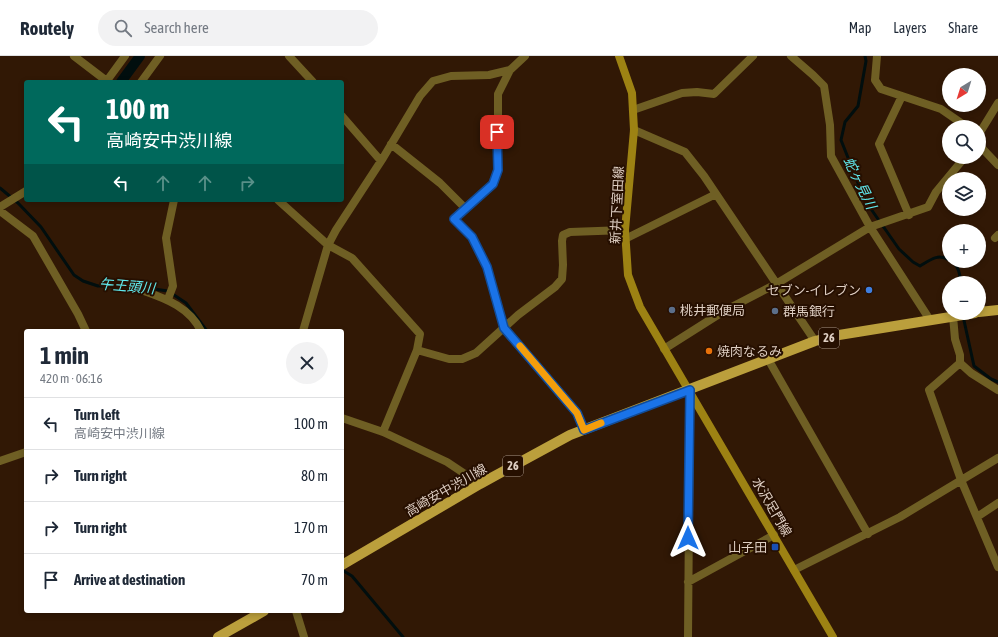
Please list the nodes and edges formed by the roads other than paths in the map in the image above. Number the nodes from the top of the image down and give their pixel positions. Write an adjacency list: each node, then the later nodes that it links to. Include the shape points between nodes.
1 (74, 56): 11 (street)
2 (124, 56): 12 (street)
3 (160, 56): 13 (street)
4 (289, 56): 14 (street)
5 (525, 56): 10 (street)
6 (619, 56): 17 (main road, 新井下室田線, via 632,93)
7 (753, 56): 17 (street, via 714,94 682,92)
8 (791, 56): 35 (street, via 824,86 830,125 831,156)
9 (878, 56): 15 (street, via 875,80 881,89)
10 (510, 70): 22 (street, via 489,75 452,76 433,81 420,96); 32 (street, via 498,94 498,170 493,184)
11 (104, 80)
12 (108, 80)
13 (142, 80)
14 (310, 80)
15 (902, 96): 19 (street, via 941,109); 34 (street, via 879,144)
16 (998, 103): 20 (street)
17 (633, 110): 21 (main road, 新井下室田線)
18 (344, 118): 24 (street)
19 (957, 120)
20 (986, 123)
21 (634, 130): 28 (street, via 685,152); 36 (main road, 新井下室田線)
22 (391, 144): 24 (street); 32 (street, via 440,183)
23 (986, 153): 26 (street)
24 (381, 161): 38 (street)
25 (959, 164): 34 (street, via 936,192 928,207)
26 (998, 165)
27 (24, 192): 31 (street)
28 (716, 194): 37 (street); 39 (street)
29 (174, 202): 41 (street, via 166,238 173,286)
30 (280, 202): 38 (street)
31 (0, 207)
32 (465, 208): 47 (street, via 454,219 472,237 487,267)
33 (0, 210): 48 (street, via 33,236)
34 (909, 214): 35 (street)
35 (870, 227): 39 (street); 45 (street)
36 (625, 230): 37 (main road, 新井下室田線); 47 (street, via 570,232 563,235 562,279)
37 (625, 239): 52 (main road, 新井下室田線, via 628,275 640,307)
38 (328, 245): 50 (street); 53 (street, via 352,258 420,334)
39 (776, 284): 51 (street); 52 (street, via 724,311)
40 (144, 291): 41 (street)
41 (168, 299): 49 (street, via 181,307)
42 (998, 310): 43 (main road)
43 (986, 311)
44 (942, 318): 45 (main road, 高崎安中渋川線 / 26)
45 (930, 320): 51 (main road, 高崎安中渋川線 / 26)
46 (953, 320): 55 (street)
47 (504, 328): 53 (street, via 476,353 462,359); 59 (street, via 577,413)
48 (85, 329)
49 (200, 329)
50 (304, 329)
51 (815, 341): 54 (main road, 高崎安中渋川線 / 26)
52 (664, 349): 56 (main road, 新井下室田線)
53 (416, 350): 60 (street)
54 (768, 359): 56 (main road, 高崎安中渋川線 / 26); 68 (street)
55 (960, 363): 57 (street); 64 (street, via 929,390)
56 (690, 390): 59 (main road, 高崎安中渋川線 / 26); 69 (main road, 水沢足門線); 73 (street)
57 (998, 390)
58 (344, 419): 60 (street)
59 (584, 430): 65 (main road, 高崎安中渋川線 / 26, via 570,435)
60 (383, 432): 65 (street, via 447,462)
61 (24, 453): 63 (street)
62 (998, 458): 64 (street)
63 (0, 461)
64 (961, 480): 67 (street); 68 (street)
65 (480, 484): 70 (main road, 高崎安中渋川線 / 26)
66 (998, 503): 67 (street)
67 (977, 517): 71 (street)
68 (868, 534): 72 (street)
69 (774, 535): 72 (main road, 水沢足門線); 73 (street)
70 (344, 564)
71 (998, 567)
72 (794, 570): 79 (main road, 水沢足門線)
73 (688, 582): 78 (street)
74 (260, 613): 76 (main road)
75 (297, 613): 77 (street)
76 (218, 637)
77 (304, 637)
78 (688, 637)
79 (833, 637)

